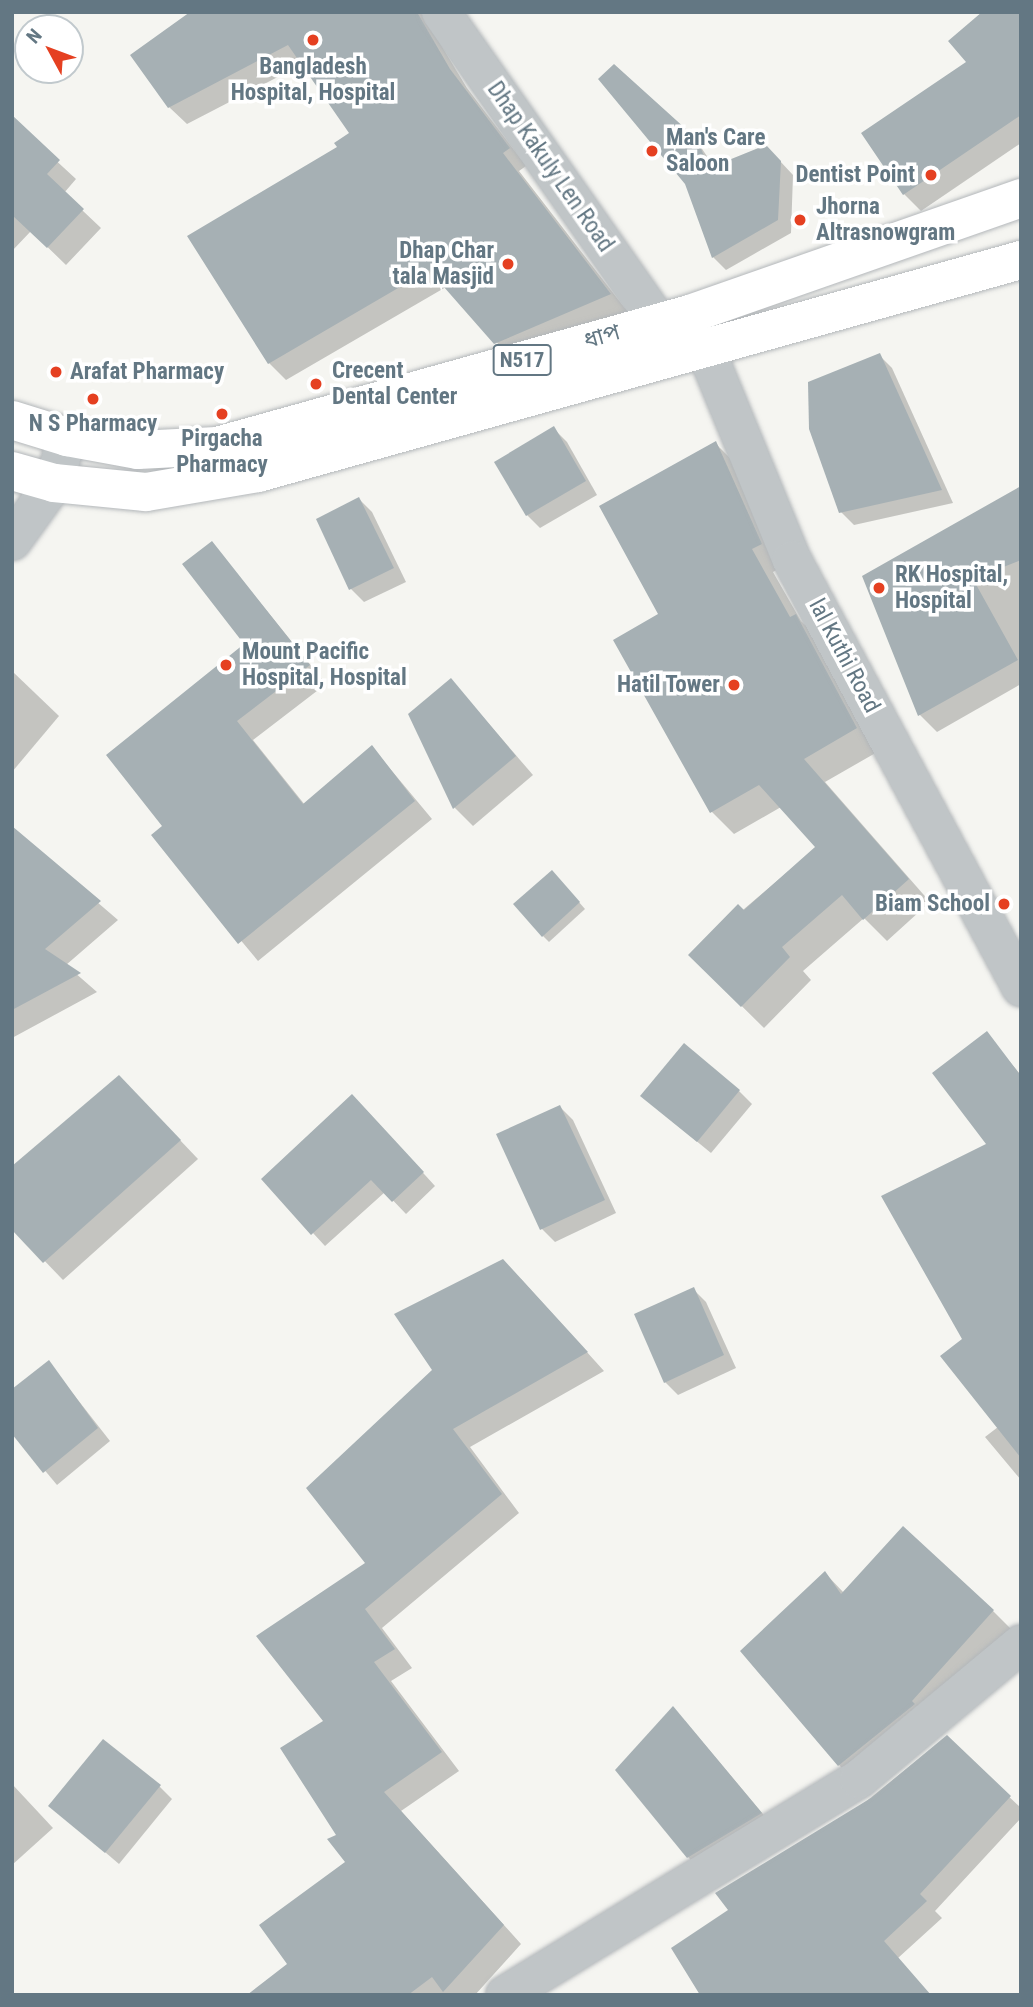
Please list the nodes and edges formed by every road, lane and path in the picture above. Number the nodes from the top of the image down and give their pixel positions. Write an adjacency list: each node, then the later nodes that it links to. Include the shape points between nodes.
1 (441, 12): 4 (street, Dhap Kakuly Len Road)
2 (1021, 198): 4 (highway, ধাপ / N517)
3 (1021, 260): 5 (highway, ধাপ / N517)
4 (674, 318): 5 (street, lal Kuthi Road); 7 (highway, ধাপ / N517, via 217,446 138,450)
5 (709, 350): 9 (highway, ধাপ / N517, via 258,473 146,492); 11 (street, lal Kuthi Road, via 792,560)
6 (12, 420): 7 (highway, ধাপ / N517)
7 (67, 437): 9 (street)
8 (12, 471): 9 (highway, ধাপ / N517)
9 (54, 483): 10 (street)
10 (12, 541)
11 (1021, 986)
12 (1021, 1644): 13 (street, via 859,1779)
13 (505, 1995)

